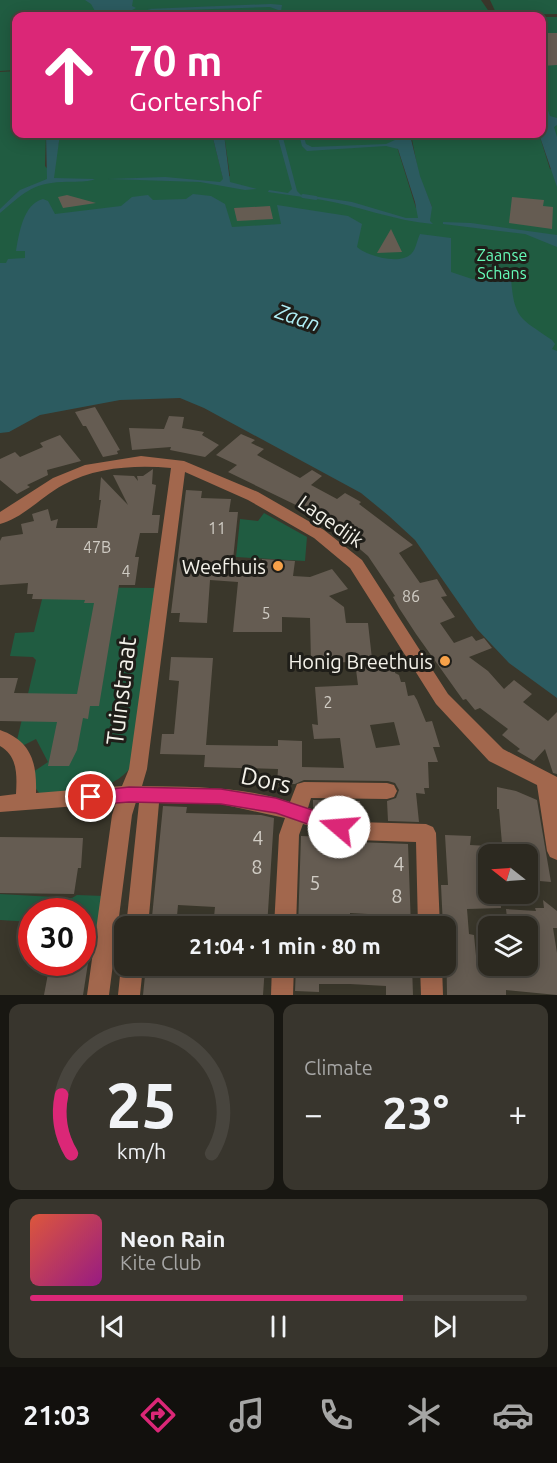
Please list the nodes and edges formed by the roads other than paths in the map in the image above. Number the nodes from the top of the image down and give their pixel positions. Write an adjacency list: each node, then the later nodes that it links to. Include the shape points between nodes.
1 (179, 464): 2 (street, Lagedijk, via 141,461 90,468 58,481); 4 (street, Lagedijk, via 269,504 348,557 442,699 496,755); 6 (street, Tuinstraat, via 138,769)
2 (0, 519)
3 (0, 738): 8 (street, via 9,740 24,761)
4 (551, 783): 11 (street)
5 (387, 791): 10 (street, Dors, via 304,790)
6 (129, 794): 7 (street, Dors); 8 (street, Dors); 18 (street, Tuinstraat, via 122,815)
7 (150, 794): 10 (street, Dors, via 221,796); 12 (street)
8 (26, 803): 9 (street, Dors)
9 (0, 804)
10 (297, 812): 13 (street, via 289,835); 14 (street, Dors, via 357,831 426,833)
11 (557, 851)
12 (137, 916)
13 (285, 916)
14 (429, 916)
15 (131, 976): 19 (street)
16 (283, 976): 20 (street)
17 (431, 976): 21 (street)
18 (98, 995)
19 (129, 995)
20 (282, 995)
21 (432, 995)

